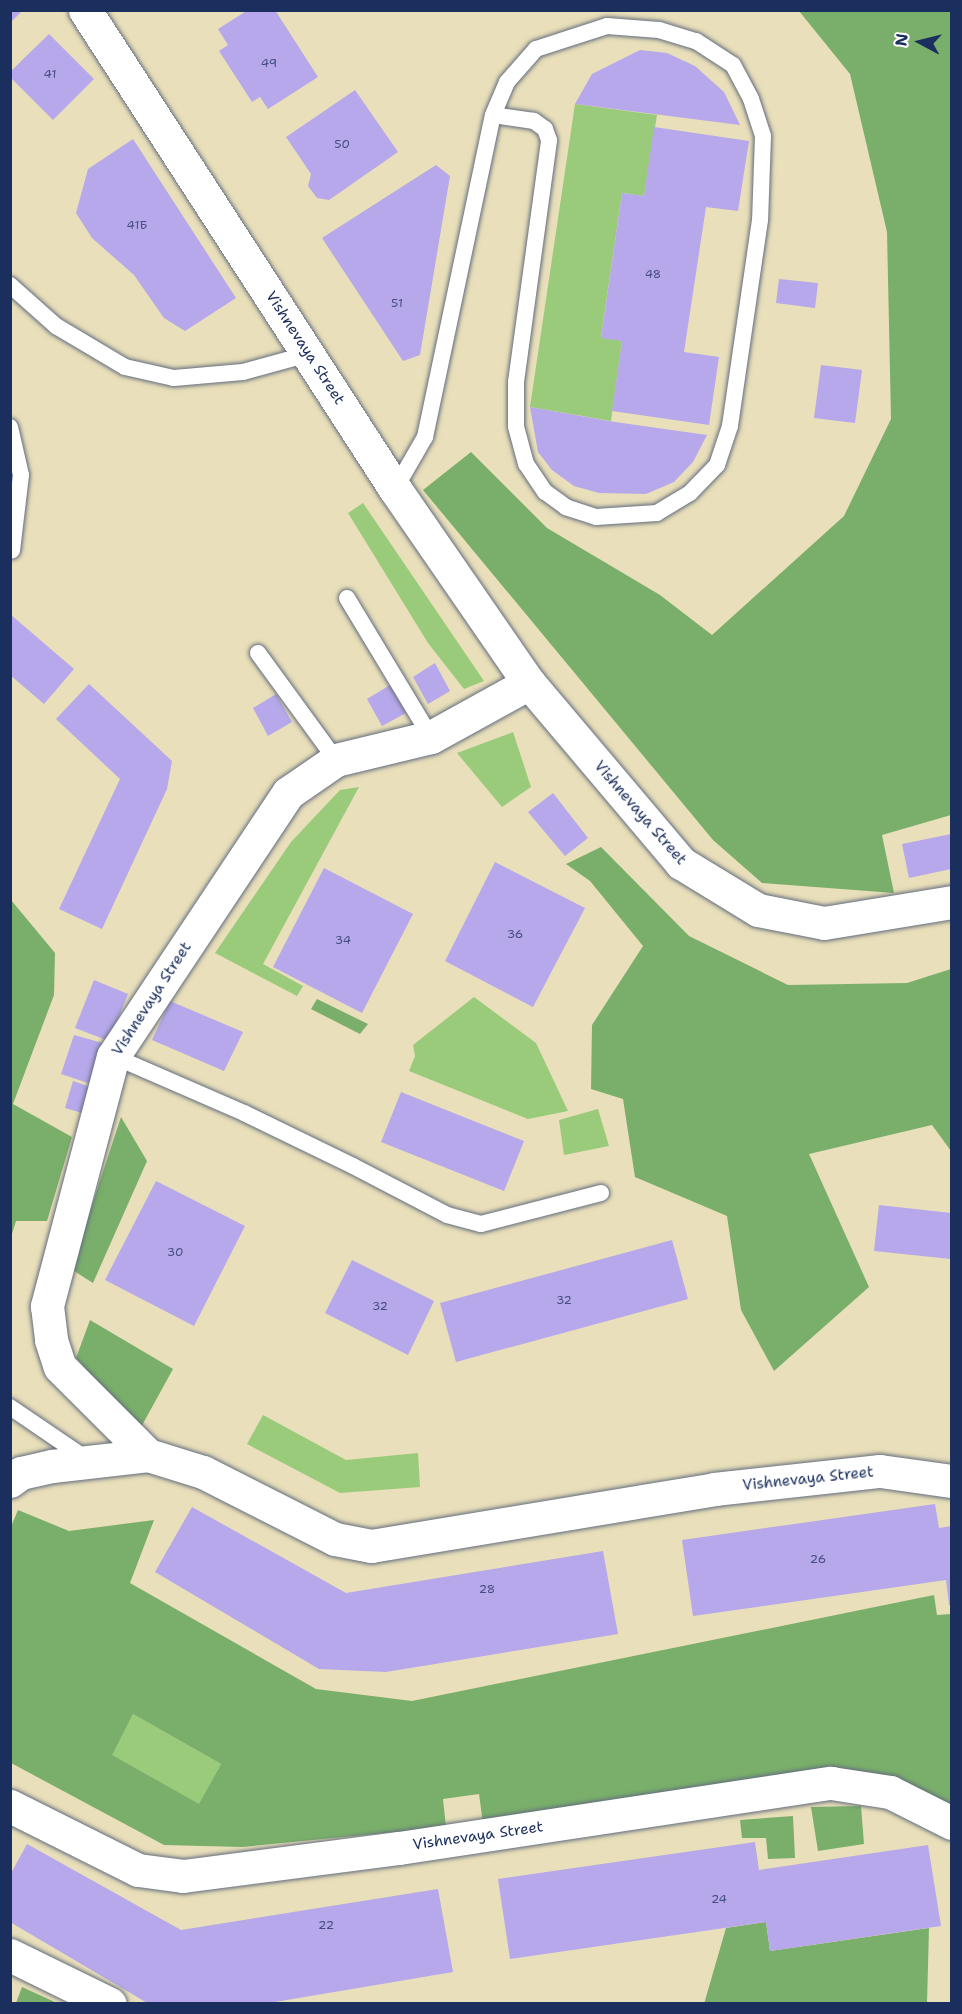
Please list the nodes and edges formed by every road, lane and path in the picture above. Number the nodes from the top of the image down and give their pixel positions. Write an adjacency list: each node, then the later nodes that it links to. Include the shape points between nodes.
1 (85, 10): 4 (street, Vishnevaya Street)
2 (493, 115): 2 (lane, via 507,82 536,49 607,26 659,30 696,41 733,65 751,99 763,136 760,220 730,426 717,465 690,493 657,513 596,517 566,507 544,492 526,464 516,426 516,382 549,140 545,129 534,121); 6 (lane, via 425,437)
3 (10, 285): 4 (lane, via 56,326 125,368 174,378 243,372)
4 (309, 354): 6 (street, Vishnevaya Street)
5 (10, 427): 7 (lane, via 21,475)
6 (395, 489): 10 (street, Vishnevaya Street)
7 (12, 550)
8 (346, 598): 11 (lane)
9 (258, 653): 12 (lane)
10 (529, 683): 11 (street, Vishnevaya Street); 13 (street, Vishnevaya Street, via 681,863 758,910 824,923)
11 (431, 737): 12 (street, Vishnevaya Street)
12 (336, 760): 14 (street, Vishnevaya Street, via 288,793 185,956)
13 (951, 902)
14 (113, 1056): 15 (lane, via 244,1113 447,1215 481,1224); 17 (street, Vishnevaya Street, via 47,1306 51,1340 60,1367)
15 (601, 1193)
16 (10, 1407): 18 (lane)
17 (148, 1455): 18 (street, Vishnevaya Street); 20 (street, Vishnevaya Street, via 203,1472 335,1539 371,1546 714,1489 880,1471)
18 (91, 1462): 19 (street, Vishnevaya Street, via 21,1473)
19 (10, 1481)
20 (951, 1481)
21 (10, 1806): 22 (street, Vishnevaya Street, via 138,1870 183,1876 831,1784 890,1792)
22 (951, 1823)
23 (10, 1955): 24 (street)
24 (110, 2004)

